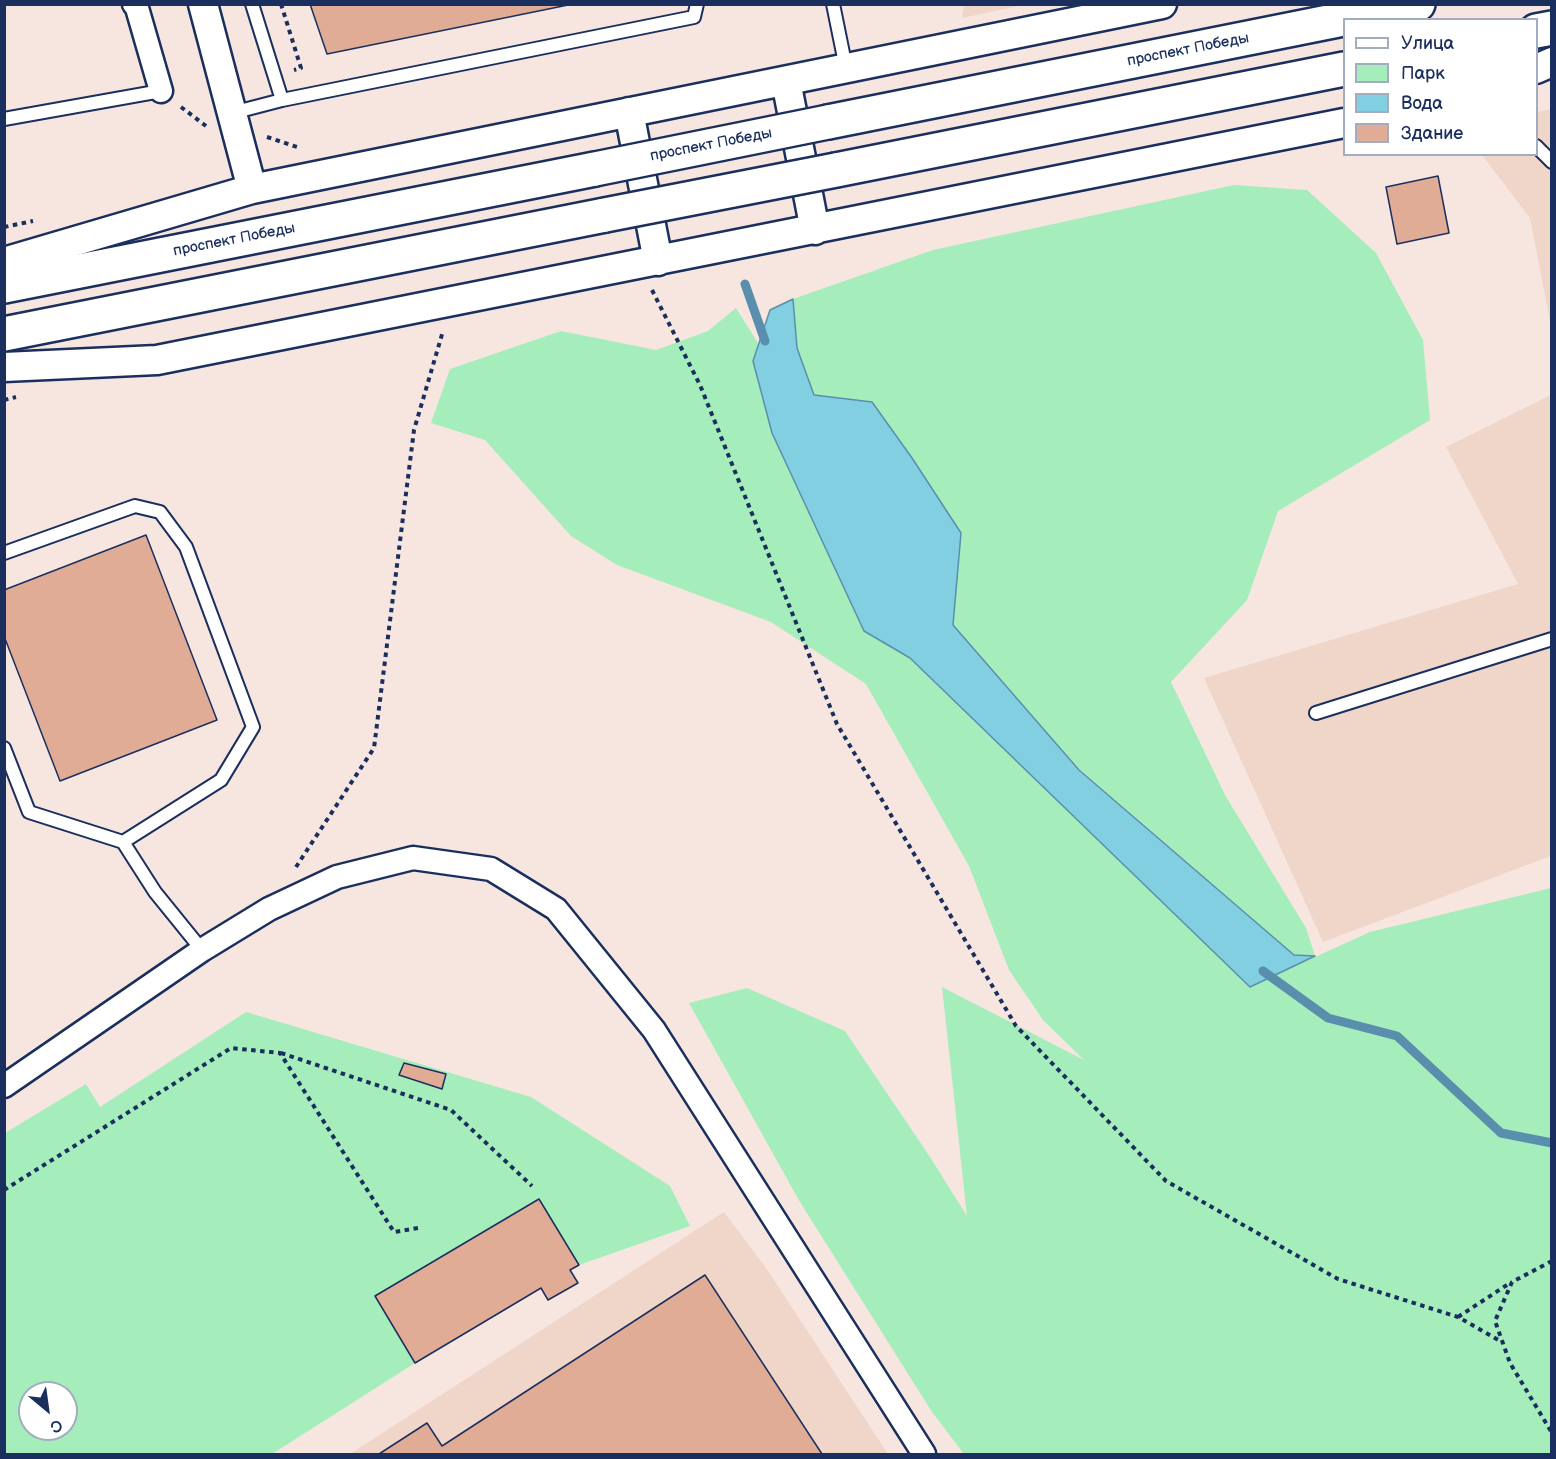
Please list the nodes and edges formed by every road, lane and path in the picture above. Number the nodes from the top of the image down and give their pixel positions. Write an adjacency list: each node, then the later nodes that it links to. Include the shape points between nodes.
1 (134, 4): 15 (street)
2 (203, 4): 17 (street)
3 (252, 4): 13 (lane)
4 (281, 4): 13 (path, via 301,68)
5 (696, 4): 16 (lane, via 693,17)
6 (833, 4): 11 (lane)
7 (1162, 4): 11 (street)
8 (1418, 4): 9 (main road, проспект Победы, bridge)
9 (1348, 18)
10 (1343, 19): 29 (main road, проспект Победы, bridge)
11 (847, 69): 14 (street)
12 (1343, 69): 32 (main road, bridge)
13 (274, 75): 16 (lane)
14 (786, 81): 18 (street); 26 (street)
15 (161, 92): 19 (lane); 21 (path)
16 (282, 100): 17 (lane)
17 (243, 110): 23 (path, via 263,136); 25 (street)
18 (629, 112): 25 (street); 27 (street)
19 (4, 119)
20 (1343, 123): 26 (street)
21 (208, 128)
22 (1538, 148): 24 (lane)
23 (304, 149)
24 (1551, 162)
25 (252, 189): 28 (street)
26 (815, 230): 27 (street)
27 (658, 261): 33 (street, via 157,360)
28 (4, 262)
29 (4, 286)
30 (651, 289): 48 (path, via 700,385 837,724 1016,1026 1166,1181 1338,1279)
31 (444, 327): 39 (path, via 414,430 374,748)
32 (4, 334)
33 (4, 367)
34 (4, 554): 38 (lane, via 135,506 160,512 186,547 253,727 221,780)
35 (1551, 639): 36 (lane)
36 (1316, 713)
37 (4, 748): 38 (lane, via 29,812)
38 (123, 842): 40 (lane, via 155,892)
39 (268, 909): 40 (street); 51 (street, via 337,877 413,858 491,869 556,909 654,1030)
40 (202, 950): 42 (street)
41 (280, 1053): 43 (path, via 451,1110); 44 (path, via 231,1048); 45 (path, via 394,1232)
42 (4, 1086)
43 (532, 1186)
44 (4, 1190)
45 (418, 1228)
46 (1551, 1261): 47 (path)
47 (1512, 1282): 48 (path); 49 (path, via 1494,1321)
48 (1458, 1317): 49 (path)
49 (1502, 1342): 50 (path)
50 (1551, 1433)
51 (924, 1455)

